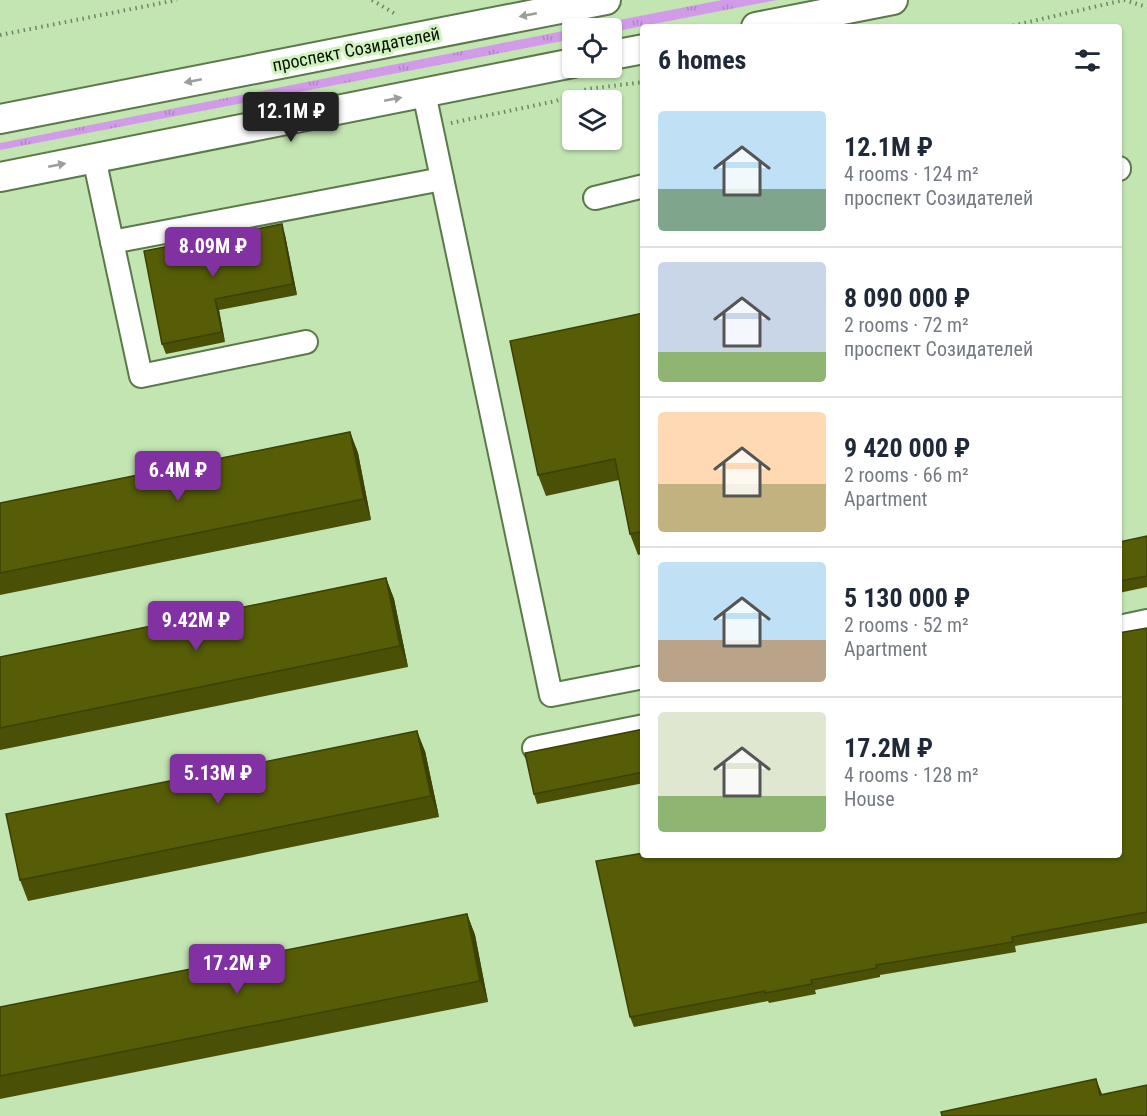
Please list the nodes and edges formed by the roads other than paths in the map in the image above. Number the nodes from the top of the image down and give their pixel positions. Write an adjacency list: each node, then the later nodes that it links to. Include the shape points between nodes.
1 (606, 0): 8 (main road, проспект Созидателей, one-way to 8)
2 (893, 0): 3 (main road)
3 (777, 24)
4 (640, 50): 5 (main road)
5 (622, 54)
6 (562, 65): 7 (main road)
7 (424, 93): 9 (main road, one-way to 7); 11 (lane)
8 (0, 119)
9 (94, 158): 10 (main road, one-way to 9); 14 (lane)
10 (0, 177)
11 (442, 180): 14 (lane); 18 (lane, via 551,695)
12 (640, 187): 13 (lane)
13 (595, 198)
14 (112, 242): 15 (lane, via 141,376)
15 (306, 342)
16 (1147, 621): 17 (lane)
17 (1122, 626)
18 (640, 678)
19 (640, 727): 20 (lane)
20 (534, 748)

